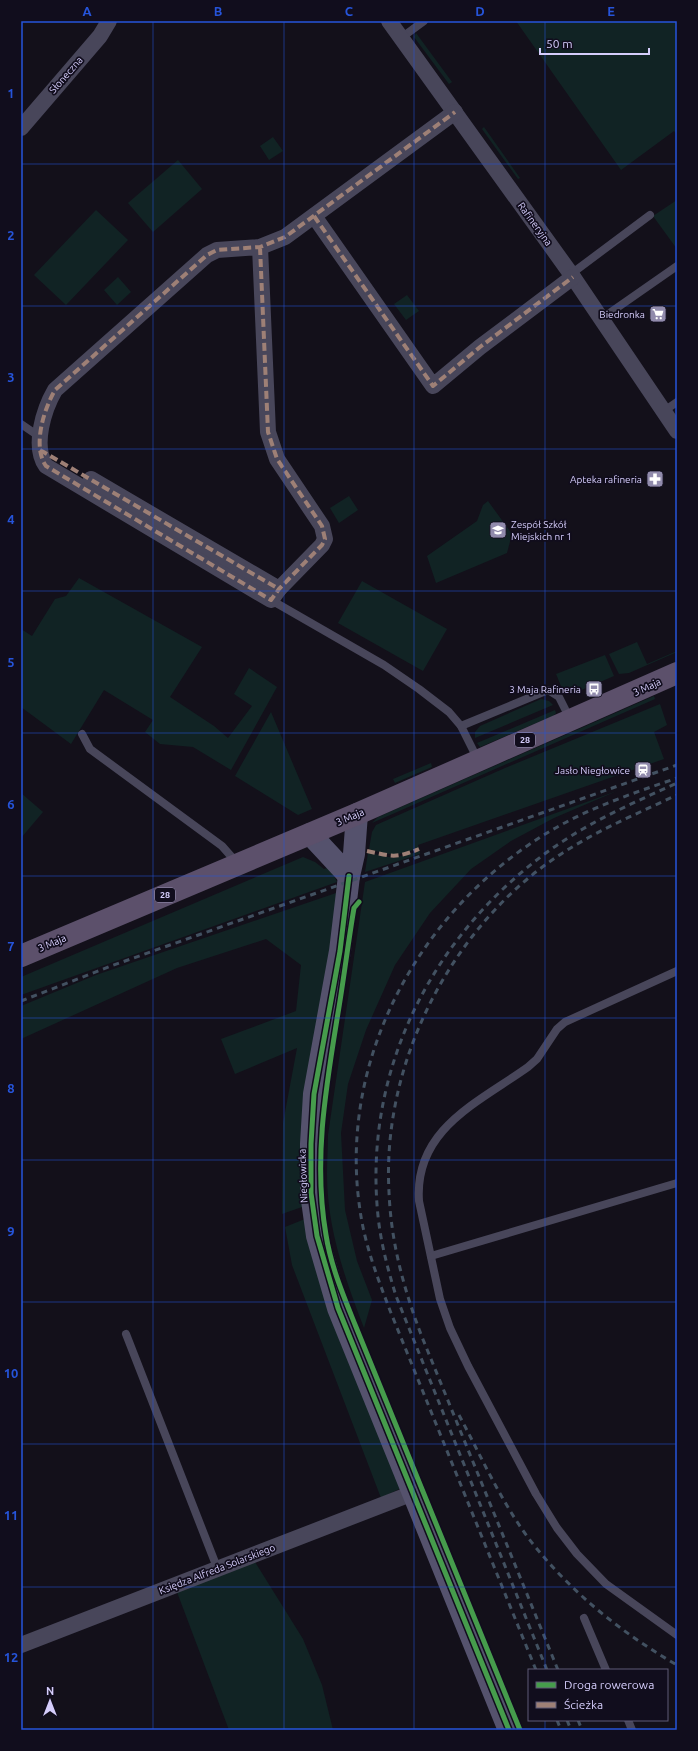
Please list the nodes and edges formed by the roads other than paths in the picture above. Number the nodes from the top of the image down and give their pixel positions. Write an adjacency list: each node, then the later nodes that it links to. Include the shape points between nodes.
1 (109, 21): 6 (street, Słoneczna, via 100,36)
2 (389, 21): 4 (street, Rafineryjna)
3 (424, 21): 4 (lane)
4 (401, 38): 5 (street, Rafineryjna)
5 (455, 112): 8 (street); 11 (street, Rafineryjna)
6 (21, 128)
7 (650, 215): 11 (lane)
8 (314, 216): 9 (street, via 285,237); 11 (street, via 433,386)
9 (260, 247): 16 (street, via 211,252 157,298 56,390 46,412); 17 (street, via 268,432 277,459 322,526 325,539)
10 (677, 266): 12 (lane)
11 (572, 276): 12 (street, Rafineryjna)
12 (601, 319): 13 (street, Rafineryjna)
13 (670, 407): 15 (street, Rafineryjna)
14 (21, 424): 16 (lane)
15 (677, 431)
16 (40, 444): 17 (street, via 46,466)
17 (275, 595): 20 (lane, via 401,676 445,708)
18 (677, 674): 19 (main road, 3 Maja / 28)
19 (571, 720): 20 (lane, via 559,696 548,690); 22 (main road, 3 Maja / 28)
20 (461, 726): 22 (lane)
21 (82, 734): 25 (lane, via 90,749 222,846)
22 (478, 761): 23 (main road, 3 Maja / 28)
23 (357, 814): 24 (main road, 3 Maja / 28); 26 (street, Niegłowicka, via 354,854)
24 (310, 834): 25 (main road, 3 Maja / 28); 26 (street)
25 (237, 864): 27 (main road, 3 Maja / 28)
26 (349, 876): 32 (street, Niegłowicka, via 340,951 314,1094 311,1193 317,1236 338,1308)
27 (21, 956)
28 (677, 971): 30 (lane, via 565,1022 528,1067 451,1120 432,1144 422,1167 418,1186)
29 (677, 1183): 30 (lane)
30 (431, 1256): 35 (lane, via 440,1299 456,1340 536,1494 557,1528 577,1554 606,1584)
31 (126, 1334): 33 (lane)
32 (413, 1493): 33 (street, Księdza Alfreda Solarskiego); 38 (street, Niegłowicka)
33 (218, 1570): 36 (street, Księdza Alfreda Solarskiego)
34 (584, 1618): 37 (lane)
35 (677, 1635)
36 (21, 1645)
37 (606, 1669)
38 (509, 1730)

